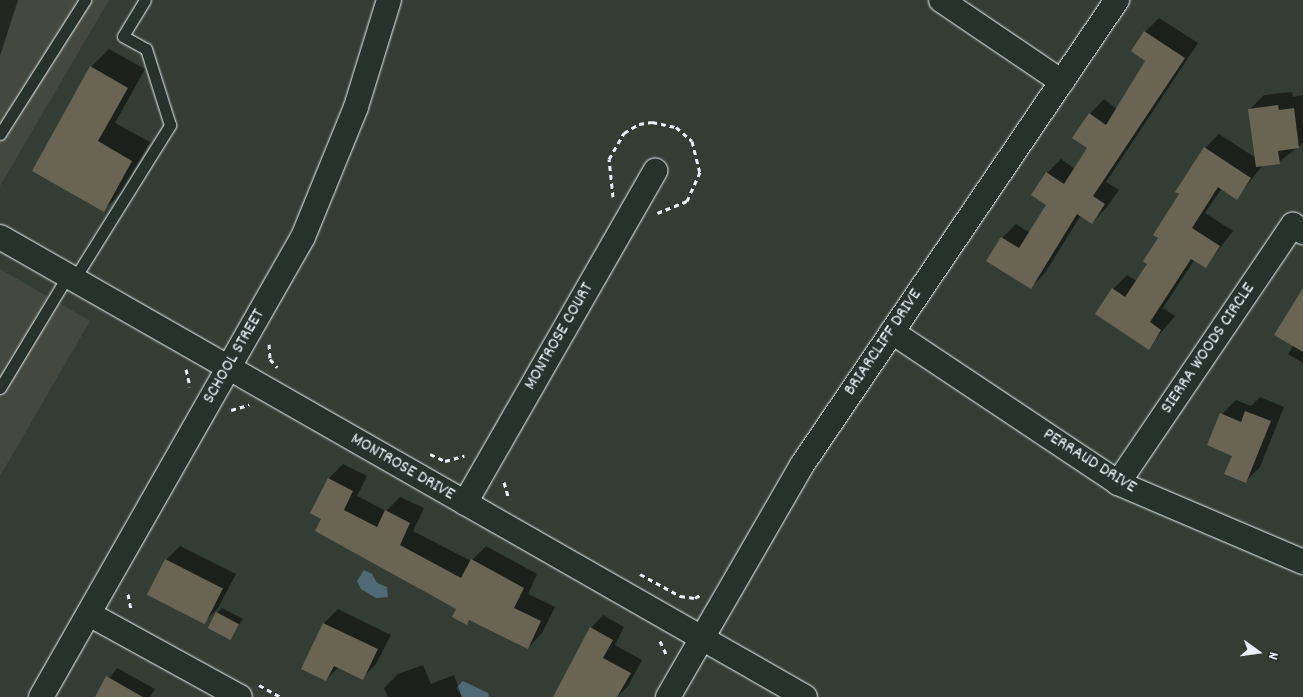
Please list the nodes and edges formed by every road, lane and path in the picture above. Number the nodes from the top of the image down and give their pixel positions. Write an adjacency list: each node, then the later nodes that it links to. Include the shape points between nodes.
1 (84, 0): 7 (lane)
2 (145, 0): 13 (lane, via 123,36 146,49 170,125)
3 (389, 0): 17 (street, SCHOOL STREET, via 332,173 303,237)
4 (941, 0): 6 (street)
5 (1117, 0): 6 (street, BRIARCLIFF DRIVE)
6 (1062, 82): 14 (street, BRIARCLIFF DRIVE)
7 (0, 134)
8 (655, 171): 27 (street, MONTROSE COURT)
9 (614, 201): 10 (path, via 609,159 615,144 639,124 652,122 676,128 692,141 700,172 687,201)
10 (651, 219)
11 (1303, 232): 26 (street, SIERRA WOODS CIRCLE, via 1293,225)
12 (0, 238): 13 (street, MONTROSE DRIVE)
13 (70, 279): 17 (street, MONTROSE DRIVE); 19 (lane)
14 (892, 332): 26 (street, PERRAUD DRIVE); 35 (street, BRIARCLIFF DRIVE, via 802,465)
15 (182, 362): 20 (path, via 190,380)
16 (275, 366): 18 (path)
17 (228, 369): 27 (street, MONTROSE DRIVE); 34 (street, SCHOOL STREET)
18 (283, 371)
19 (0, 388)
20 (190, 391)
21 (254, 406): 22 (path, via 231,410)
22 (226, 416)
23 (428, 453): 24 (path, via 445,461 461,459)
24 (467, 454)
25 (504, 474): 28 (path, via 503,488)
26 (1118, 483): 29 (street, PERRAUD DRIVE)
27 (465, 504): 35 (street, MONTROSE DRIVE)
28 (515, 504)
29 (1303, 562)
30 (637, 572): 32 (path, via 680,596 695,598)
31 (129, 588): 33 (path, via 127,596)
32 (703, 592)
33 (135, 613)
34 (89, 614): 36 (street); 37 (street, SCHOOL STREET)
35 (702, 639): 39 (street, BRIARCLIFF DRIVE); 40 (street, MONTROSE DRIVE)
36 (246, 689): 38 (path)
37 (41, 697)
38 (281, 697)
39 (668, 697)
40 (805, 697)

